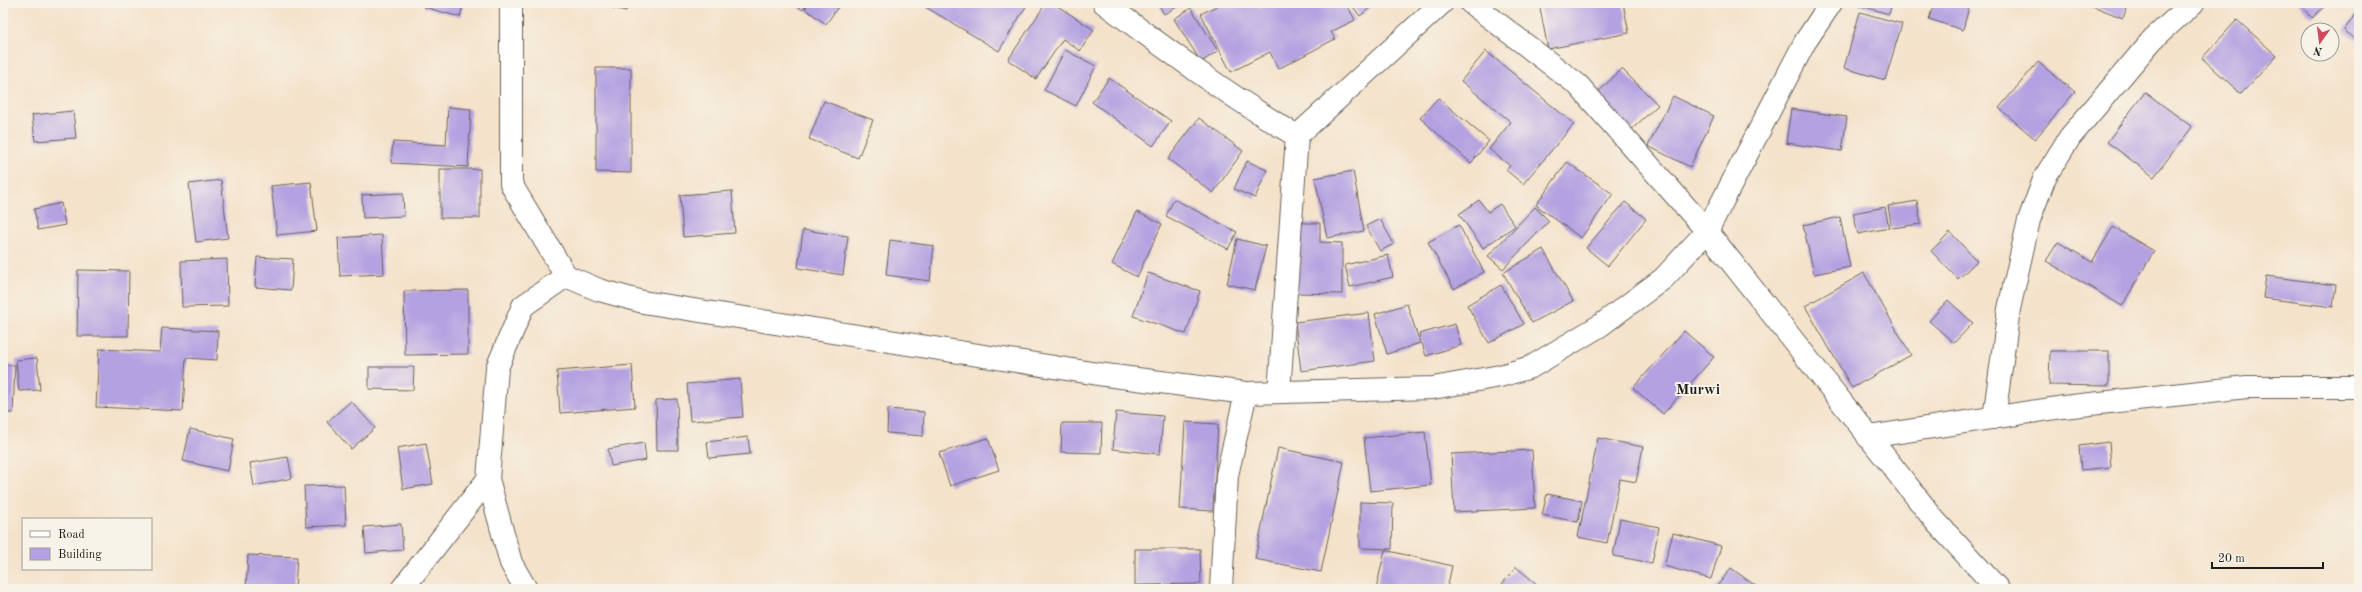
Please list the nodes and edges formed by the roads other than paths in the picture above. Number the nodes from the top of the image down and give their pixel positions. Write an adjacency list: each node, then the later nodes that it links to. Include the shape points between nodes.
1 (511, 3): 9 (street, via 511,184)
2 (1104, 3): 7 (street, via 1190,68)
3 (1442, 3): 7 (street)
4 (1471, 3): 8 (street, via 1578,85)
5 (1831, 3): 8 (street, via 1805,42)
6 (2193, 3): 13 (street, via 2153,39 2070,137 2045,177 2029,220 2009,309)
7 (1297, 136): 11 (street)
8 (1707, 231): 11 (street, via 1664,278 1601,325 1531,367 1500,376 1433,388); 14 (street)
9 (566, 276): 12 (street, via 606,292 642,302 1098,374); 15 (street, via 523,306 497,368)
10 (2359, 387): 13 (street, via 2247,387 2063,407)
11 (1279, 392): 12 (street)
12 (1246, 393): 18 (street, via 1227,475)
13 (1994, 418): 14 (street)
14 (1868, 437): 19 (street, via 1936,522)
15 (488, 479): 16 (street); 17 (street, via 511,563)
16 (402, 589)
17 (526, 589)
18 (1221, 589)
19 (1998, 589)

